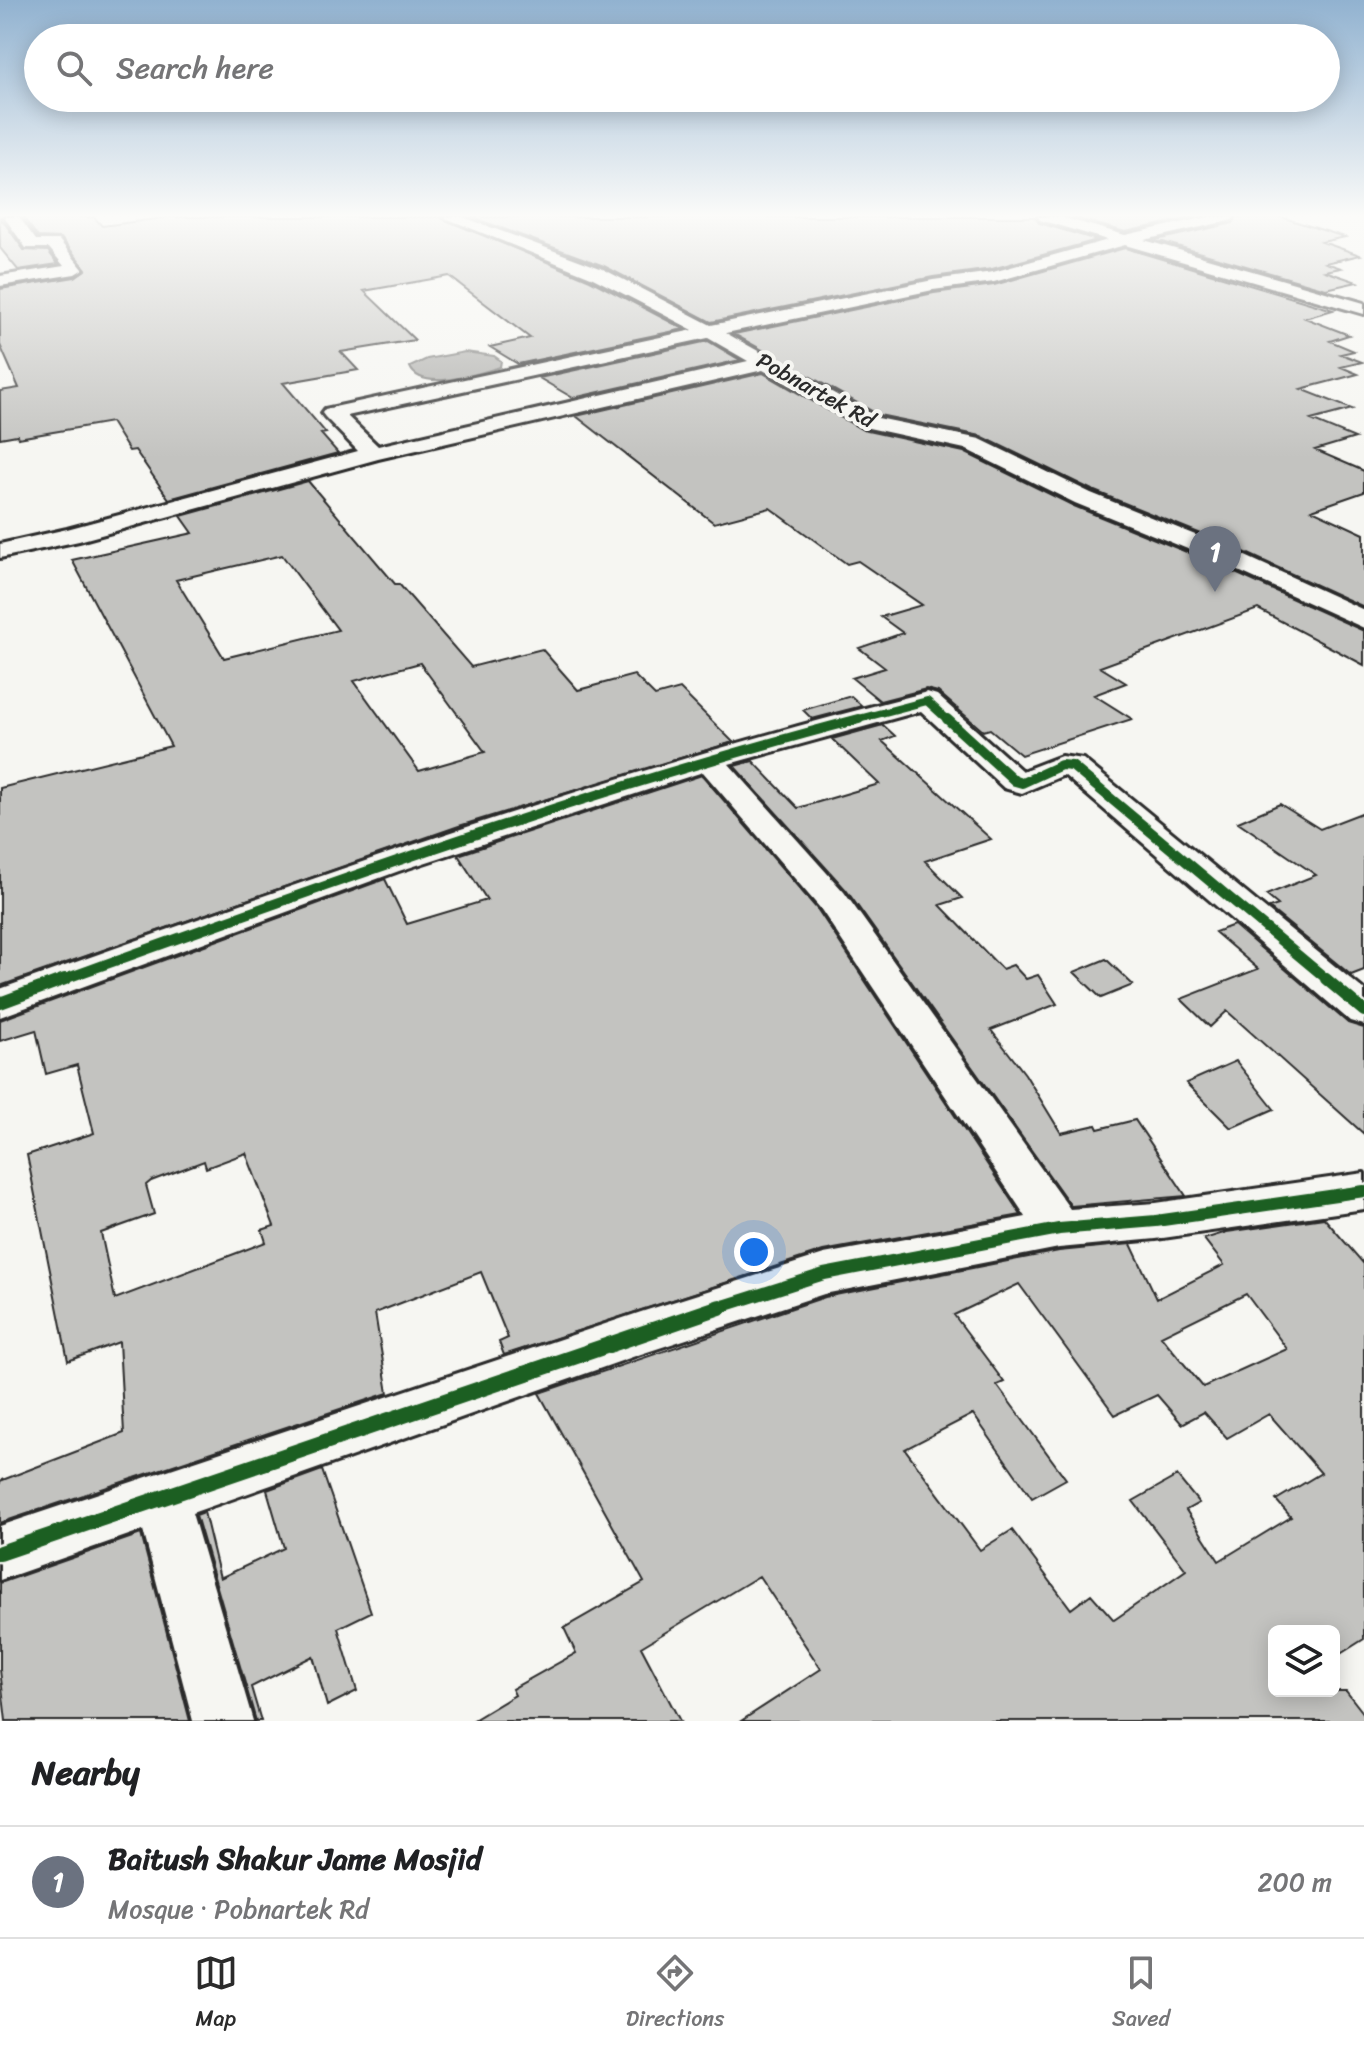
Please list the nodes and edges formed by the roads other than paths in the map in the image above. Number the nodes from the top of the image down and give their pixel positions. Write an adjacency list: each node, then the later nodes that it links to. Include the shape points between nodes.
1 (644, 297): 5 (street, Pobnartek Rd)
2 (873, 297): 5 (street)
3 (1331, 297): 4 (street)
4 (1359, 305)
5 (709, 331): 6 (street, Pobnartek Rd); 7 (street, via 332,413)
6 (766, 363): 7 (street); 9 (street, Pobnartek Rd, via 871,423 972,444)
7 (373, 454): 8 (street)
8 (0, 551)
9 (1364, 620)
10 (709, 760): 11 (street, via 387,863); 12 (street, via 927,701 1015,781 1072,766); 14 (street, via 832,900)
11 (0, 1003)
12 (1364, 1011)
13 (1364, 1191): 14 (street, via 1156,1221)
14 (1059, 1229): 15 (street, via 824,1274)
15 (161, 1498): 16 (street); 17 (street)
16 (0, 1553)
17 (223, 1721)

